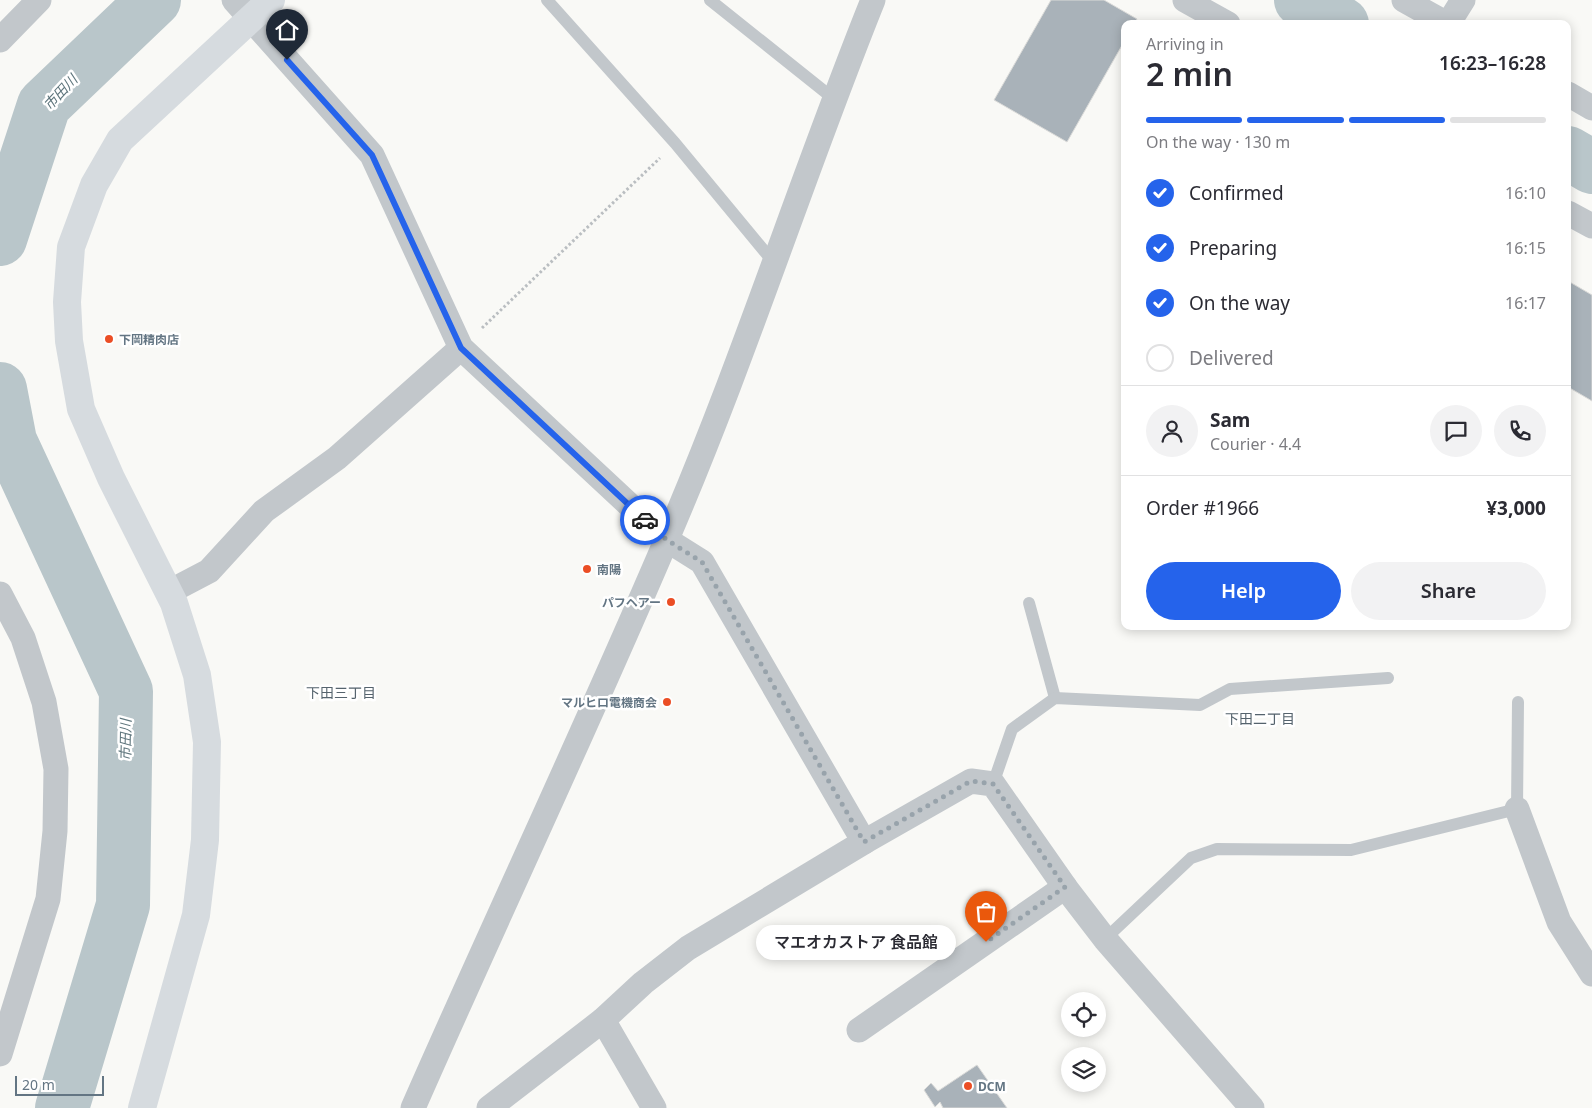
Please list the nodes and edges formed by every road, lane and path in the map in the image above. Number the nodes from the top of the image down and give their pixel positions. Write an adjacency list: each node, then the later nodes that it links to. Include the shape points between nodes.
1 (39, 0): 13 (street)
2 (271, 0): 9 (street)
3 (546, 0): 17 (lane)
4 (710, 0): 15 (lane)
5 (873, 0): 15 (street)
6 (1185, 0): 10 (street)
7 (1404, 0): 11 (street)
8 (1463, 0): 12 (street)
9 (243, 9): 21 (street, via 372,155); 23 (street, via 120,140 94,185 71,247 67,302 69,342 81,408 111,478)
10 (1221, 20)
11 (1441, 20)
12 (1450, 20)
13 (0, 40)
14 (1571, 96): 16 (street)
15 (834, 99): 20 (street)
16 (1592, 108)
17 (675, 144): 20 (lane); 21 (path)
18 (1571, 214): 19 (street)
19 (1592, 226)
20 (775, 264): 22 (street, via 746,346)
21 (461, 348): 22 (street); 23 (street, via 337,458 264,511 208,571)
22 (667, 540): 31 (street, via 702,562); 39 (street)
23 (169, 592): 38 (street, via 198,675 207,742 206,832 196,915)
24 (0, 594): 37 (street, via 23,638 44,702 56,769 48,899)
25 (1029, 603): 27 (lane)
26 (1388, 678): 27 (lane, via 1230,689 1200,705)
27 (1055, 698): 29 (lane, via 1012,729)
28 (1518, 702): 30 (lane)
29 (993, 784): 31 (street, via 971,781); 32 (street)
30 (1517, 809): 33 (lane, via 1351,850 1217,849 1191,858); 34 (street, via 1559,922)
31 (864, 842): 35 (street, via 688,948)
32 (1065, 887): 33 (street); 36 (street)
33 (1105, 939): 42 (street)
34 (1592, 974)
35 (603, 1020): 40 (street); 41 (street)
36 (859, 1030)
37 (0, 1054)
38 (142, 1108)
39 (413, 1108)
40 (488, 1108)
41 (654, 1108)
42 (1252, 1108)

